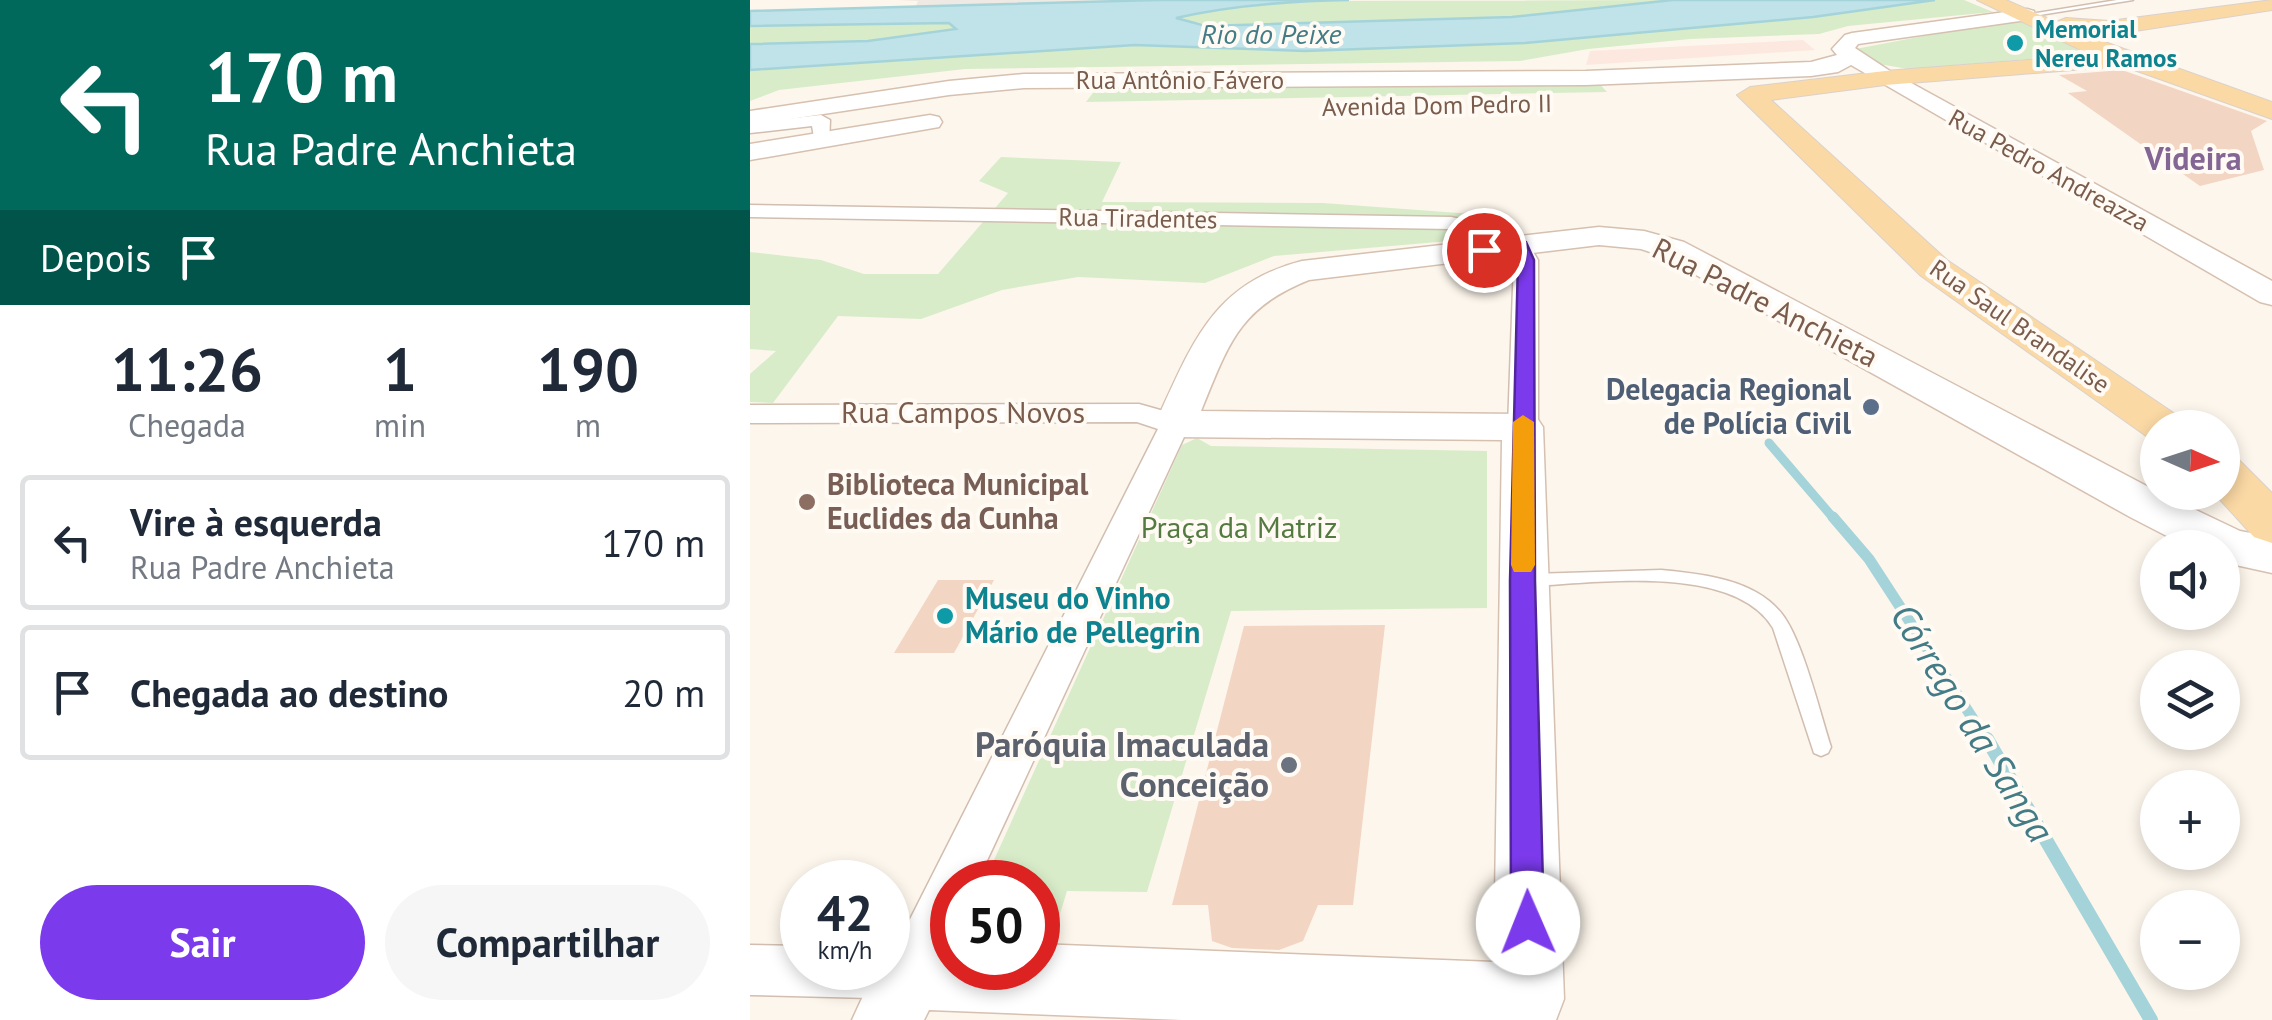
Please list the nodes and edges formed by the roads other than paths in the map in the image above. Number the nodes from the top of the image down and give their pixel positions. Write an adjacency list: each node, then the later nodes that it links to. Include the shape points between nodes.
1 (2130, 0): 3 (lane)
2 (2272, 4): 4 (main road)
3 (2006, 7): 4 (main road, via 2072,26); 5 (main road); 6 (main road, Rua Antônio Fávero)
4 (2109, 28): 5 (main road, via 2096,36)
5 (2124, 58): 7 (main road); 10 (main road)
6 (1846, 61): 7 (main road); 8 (main road); 11 (main road, Rua Antônio Fávero, via 1601,78 1024,82)
7 (1885, 78): 18 (main road, Rua Pedro Andreazza)
8 (1750, 94): 9 (main road); 19 (main road, Rua Saul Brandalise, via 1934,268)
9 (1692, 99)
10 (2272, 111)
11 (750, 118)
12 (955, 118): 14 (main road)
13 (750, 128): 14 (street, via 821,120)
14 (822, 140): 15 (main road)
15 (750, 154)
16 (750, 212): 17 (street, Rua Tiradentes, via 1450,223 1502,232)
17 (1521, 245): 21 (main road, Rua Padre Anchieta, via 1302,272 1257,290 1216,336); 22 (street); 26 (main road, Rua Padre Anchieta, via 1599,236 1674,250 2146,506 2230,547)
18 (2272, 296)
19 (2140, 411)
20 (750, 414): 21 (street, Rua Campos Novos, via 1138,413)
21 (1175, 424): 22 (main road, Rua Campos Novos); 23 (street, Rua Campos Novos, via 1129,433); 29 (street)
22 (1523, 428): 27 (main road)
23 (750, 436)
24 (2240, 491): 25 (main road)
25 (2272, 524)
26 (2272, 555)
27 (1523, 581): 28 (lane, via 1664,576 1719,584 1754,599 1777,618); 33 (main road)
28 (1821, 746)
29 (964, 860)
30 (930, 932): 32 (street)
31 (750, 970): 32 (street)
32 (899, 997): 33 (main road)
33 (1529, 1010)

